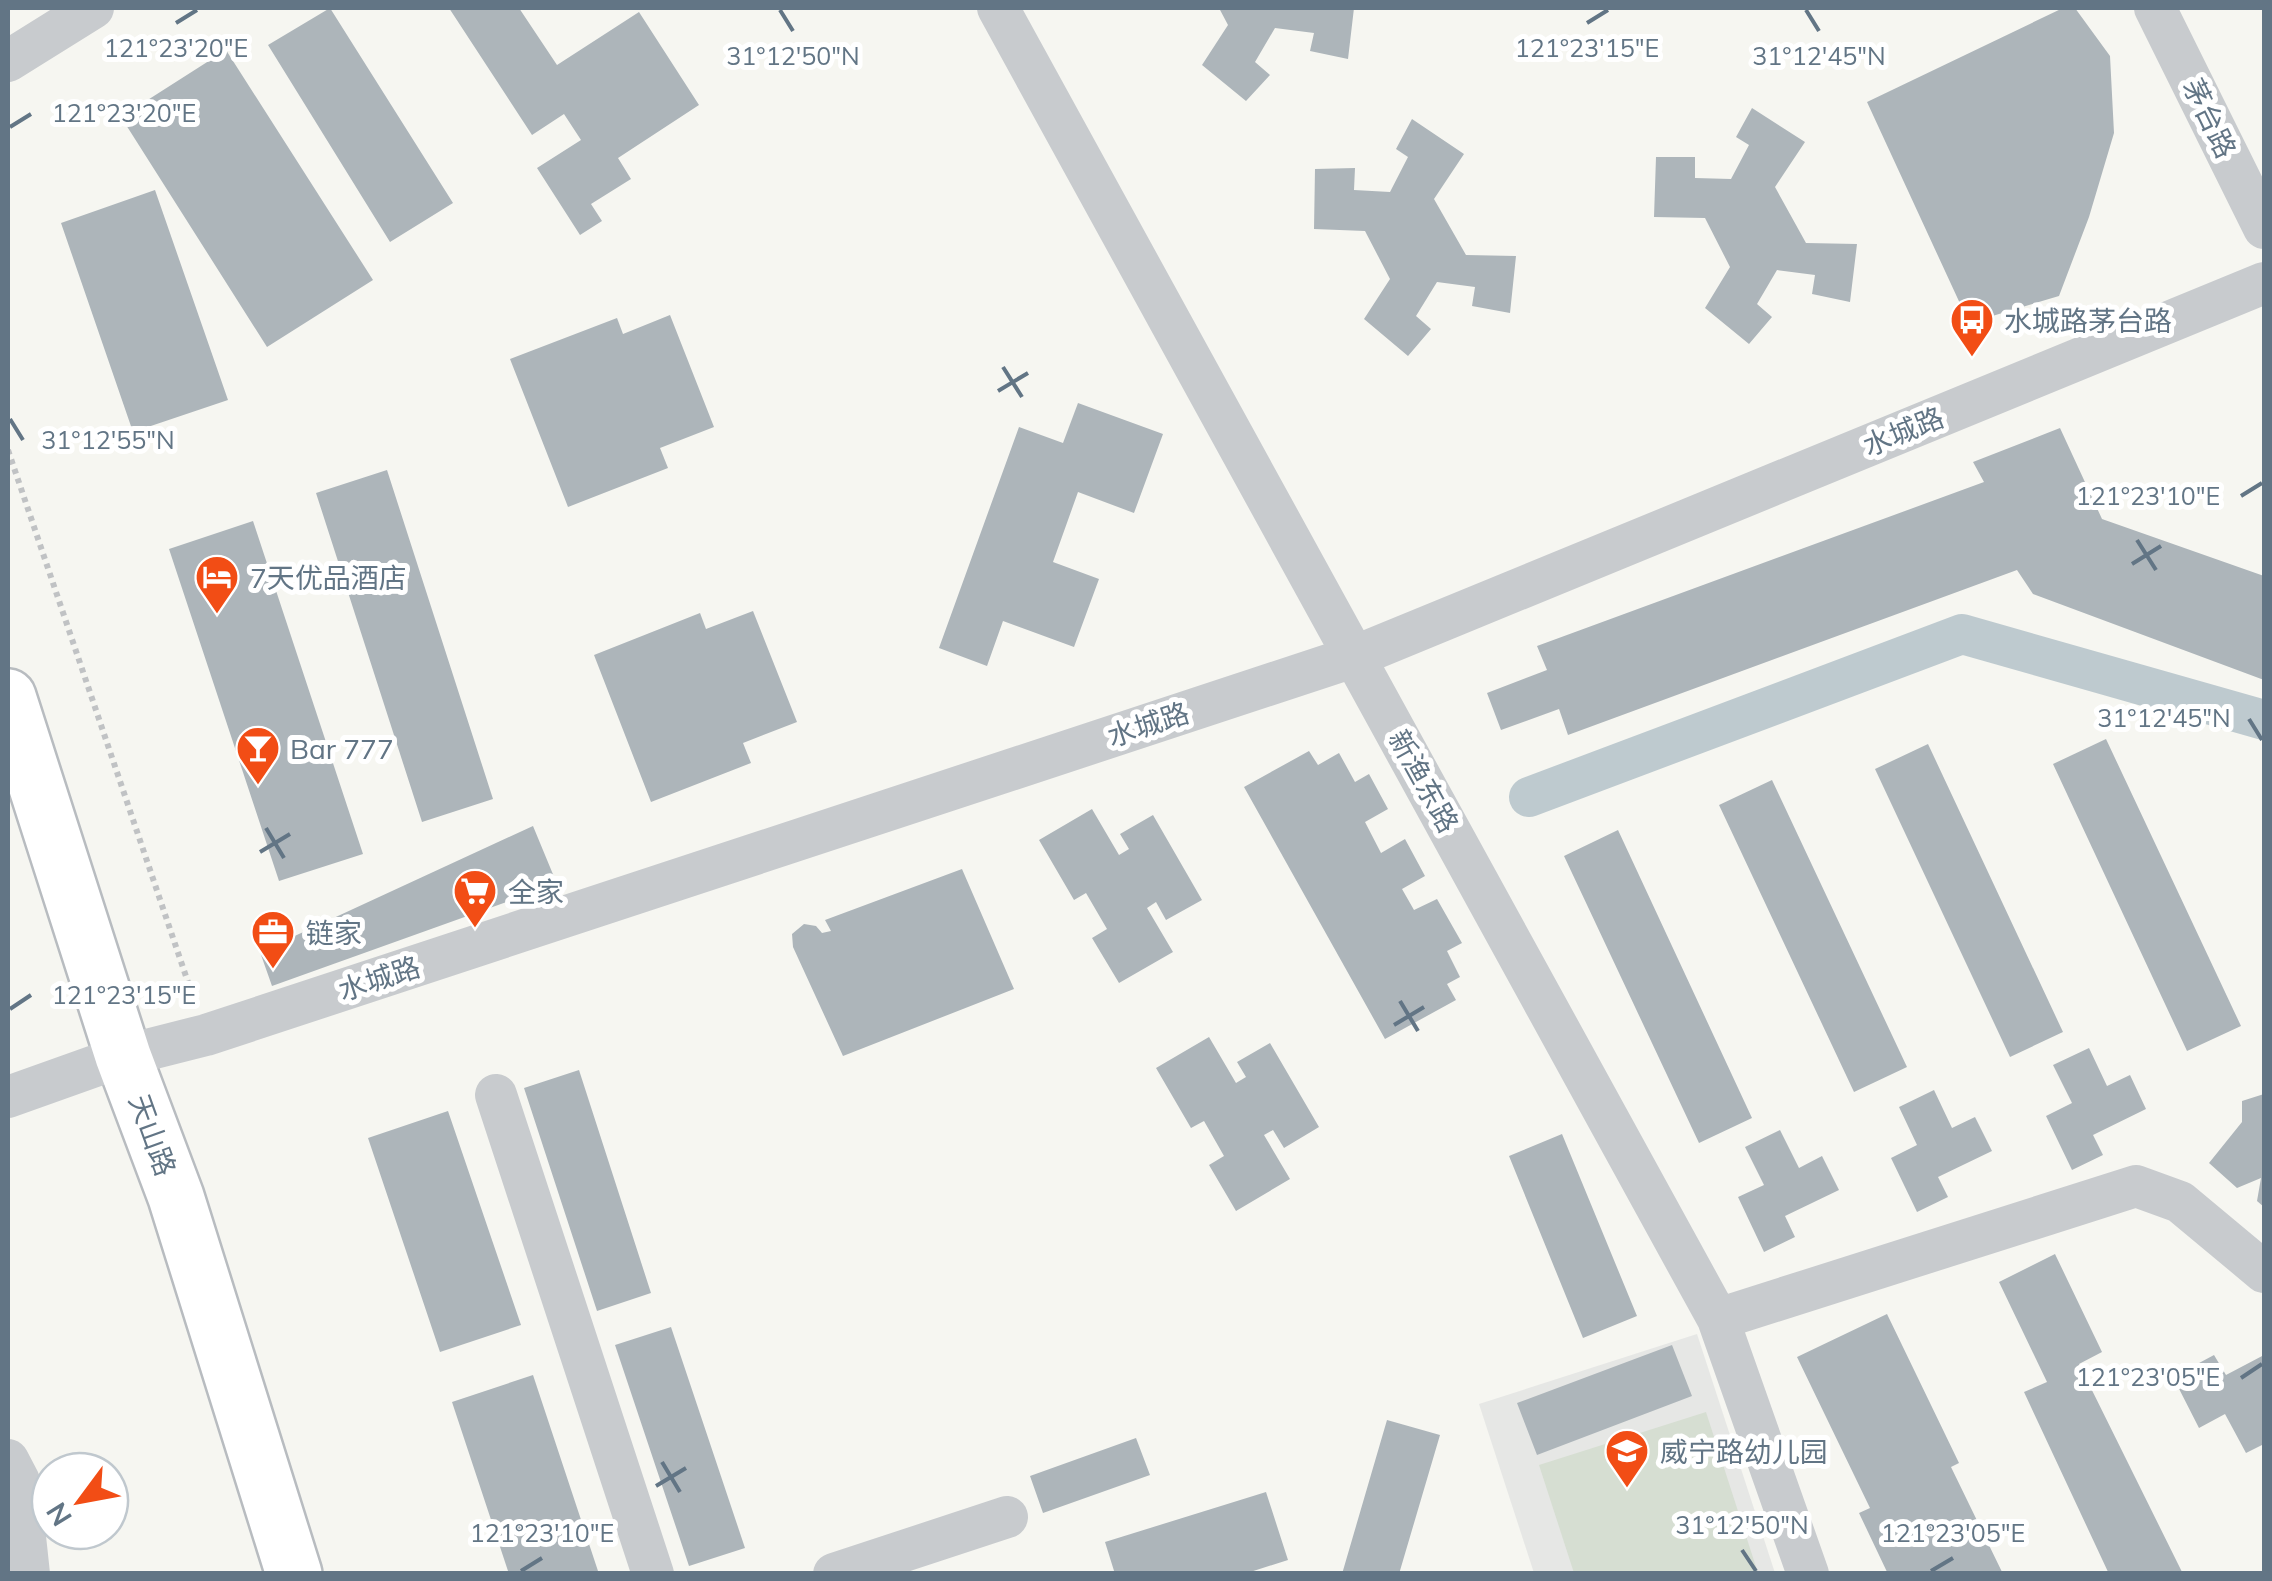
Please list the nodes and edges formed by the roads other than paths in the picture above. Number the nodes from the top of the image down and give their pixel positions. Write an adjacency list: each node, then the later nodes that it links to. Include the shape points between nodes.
1 (93, 8): 4 (street)
2 (998, 8): 7 (street, 新渔东路)
3 (2155, 8): 5 (street, 茅台路)
4 (8, 61)
5 (2264, 228)
6 (2264, 283): 7 (street, 水城路)
7 (1356, 656): 9 (street, 水城路, via 206,1035); 13 (street, 新渔东路)
8 (8, 697): 9 (main road, 天山路)
9 (124, 1056): 11 (street, 水城路); 18 (main road, 天山路, via 176,1197)
10 (496, 1095): 19 (street)
11 (8, 1097)
12 (2264, 1272): 13 (street, via 2180,1202 2136,1186)
13 (1718, 1319): 21 (street, 新渔东路)
14 (8, 1460): 17 (street, via 19,1481)
15 (1007, 1517): 16 (street)
16 (898, 1564): 20 (street)
17 (30, 1574)
18 (294, 1574)
19 (654, 1574)
20 (834, 1574)
21 (1808, 1574)

